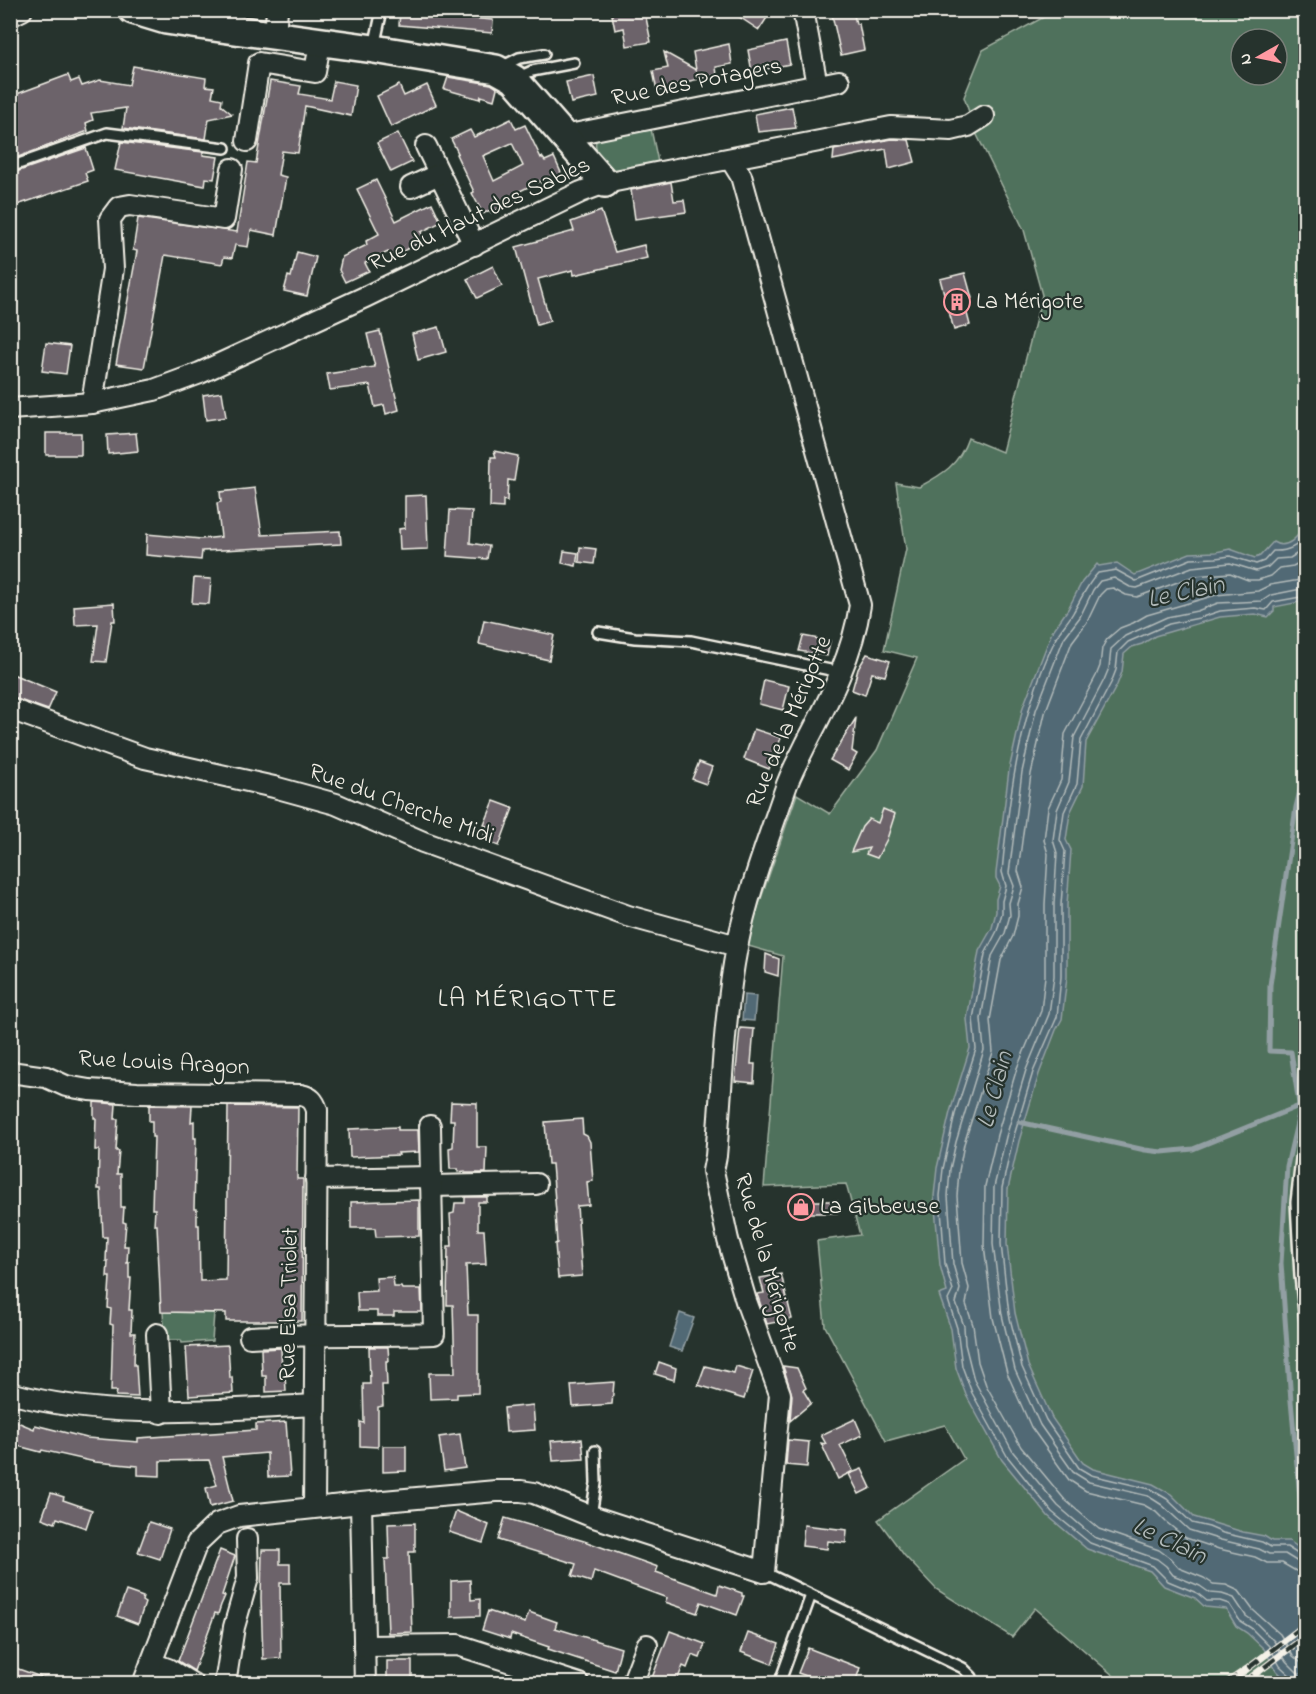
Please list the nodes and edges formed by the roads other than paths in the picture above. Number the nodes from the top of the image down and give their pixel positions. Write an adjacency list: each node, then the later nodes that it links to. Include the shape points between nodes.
1 (22, 10): 5 (street)
2 (133, 10): 6 (street, via 188,23)
3 (382, 10): 8 (lane)
4 (803, 10): 13 (street)
5 (10, 16)
6 (276, 23): 7 (street)
7 (320, 43): 8 (street); 16 (street, via 315,72 259,63)
8 (374, 50): 11 (street)
9 (544, 54): 11 (lane, via 519,58)
10 (574, 63): 11 (lane)
11 (505, 74): 15 (street)
12 (839, 81): 13 (street, Rue des Potagers)
13 (817, 85): 15 (street, Rue des Potagers)
14 (984, 116): 19 (street, Rue du Haut des Sables, via 951,130 891,128)
15 (564, 136): 23 (street)
16 (247, 141)
17 (426, 146): 22 (street)
18 (225, 148): 20 (lane, via 107,133)
19 (730, 160): 23 (street, Rue du Haut des Sables); 29 (street, Rue de la Mérigotte, via 741,176 860,605 851,648)
20 (10, 167)
21 (232, 169): 26 (street, via 224,219 130,205 119,207 110,219 113,269)
22 (439, 174): 24 (street); 25 (street)
23 (605, 183): 25 (street, Rue du Haut des Sables)
24 (411, 187)
25 (474, 245): 26 (street, Rue du Haut des Sables, via 200,373 154,390)
26 (92, 403): 27 (street, Rue du Haut des Sables)
27 (10, 409)
28 (598, 632): 29 (lane, via 691,641)
29 (840, 672): 31 (street, Rue de la Mérigotte, via 786,786)
30 (10, 709): 31 (street, Rue du Cherche Midi, via 145,758 336,804 423,842 628,916)
31 (737, 946): 51 (street, Rue de la Mérigotte, via 713,1171 746,1301 780,1394)
32 (10, 1072): 33 (street, Rue Louis Aragon, via 46,1077 89,1090 301,1095)
33 (314, 1101): 36 (street, Rue Elsa Triolet)
34 (1305, 1116): 39 (lane, via 1296,1202)
35 (430, 1126): 37 (street)
36 (316, 1179): 37 (street); 41 (street, Rue Elsa Triolet)
37 (431, 1182): 38 (street); 41 (street, via 435,1335)
38 (537, 1184)
39 (1305, 1330)
40 (158, 1334): 45 (street)
41 (315, 1334): 42 (street); 44 (street, Rue Elsa Triolet)
42 (250, 1337)
43 (10, 1393): 45 (street, via 68,1407)
44 (314, 1405): 45 (street, via 254,1400); 48 (street, Rue Elsa Triolet)
45 (161, 1413)
46 (595, 1451): 49 (lane)
47 (360, 1503): 48 (street); 49 (street, via 521,1491); 54 (street)
48 (314, 1507): 55 (street, via 231,1518 210,1529 193,1550)
49 (591, 1516): 51 (street)
50 (247, 1539): 59 (street, via 249,1578 234,1627)
51 (764, 1572): 52 (lane)
52 (811, 1595): 56 (lane, via 963,1668); 63 (lane)
53 (647, 1645): 62 (street)
54 (364, 1646): 60 (street); 61 (street, via 458,1645)
55 (151, 1663): 57 (street); 58 (street)
56 (972, 1677)
57 (143, 1683)
58 (193, 1683)
59 (225, 1683)
60 (365, 1683)
61 (579, 1683)
62 (632, 1683)
63 (779, 1683)

